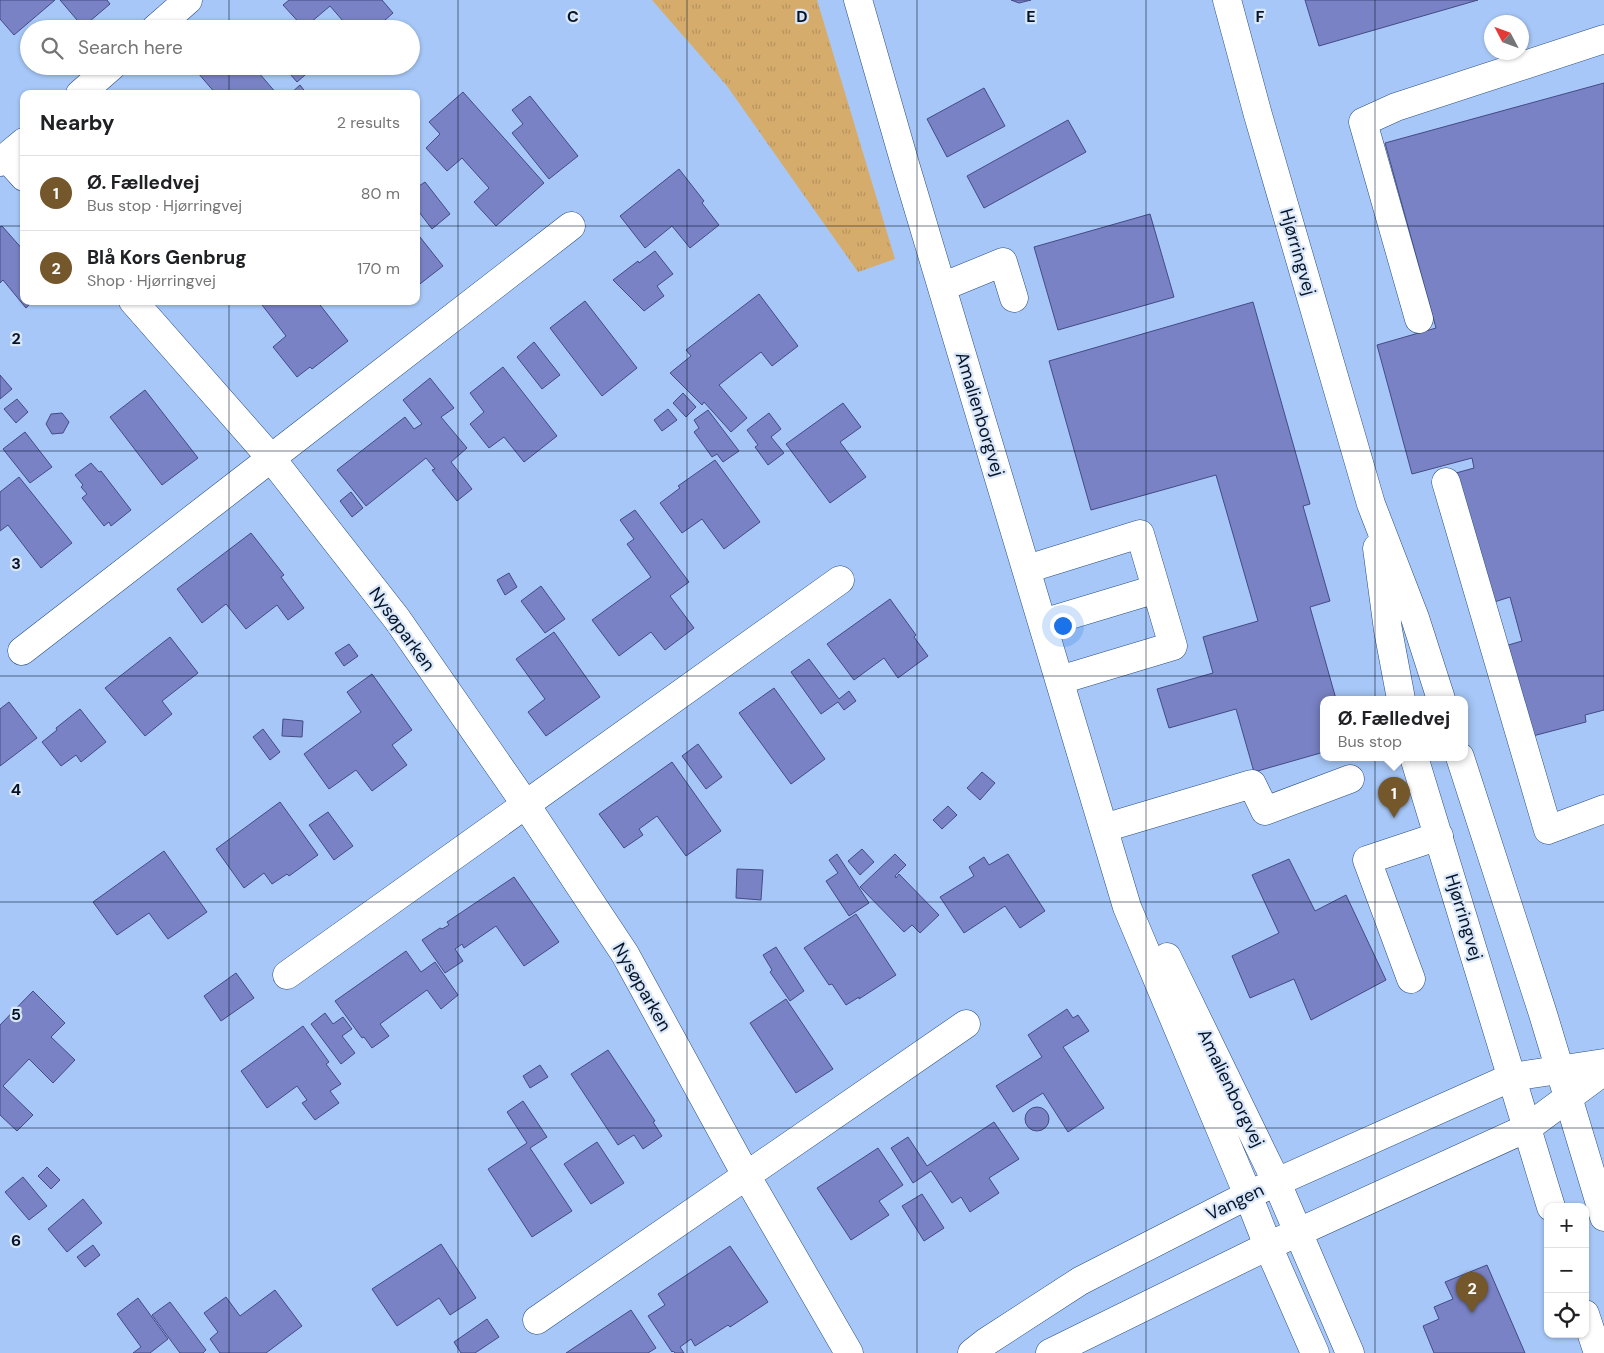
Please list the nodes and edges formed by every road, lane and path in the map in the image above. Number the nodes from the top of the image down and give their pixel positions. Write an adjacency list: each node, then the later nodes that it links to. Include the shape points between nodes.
1 (188, 0): 4 (street)
2 (858, 0): 9 (street, Amalienborgvej)
3 (1227, 0): 15 (street, Hjørringvej)
4 (165, 20)
5 (1604, 39): 12 (street, via 1396,107 1362,122)
6 (102, 75): 7 (street)
7 (85, 90)
8 (571, 226): 13 (street)
9 (942, 287): 10 (street, via 1003,262); 16 (street, Amalienborgvej)
10 (1014, 298)
11 (137, 305): 13 (street, Nysøparken)
12 (1419, 318)
13 (271, 458): 20 (street); 27 (street, Nysøparken, via 397,619)
14 (1446, 482): 28 (street, via 1548,830)
15 (1372, 504): 22 (street, Hjørringvej, via 1388,630); 23 (street, Hjørringvej)
16 (1027, 569): 18 (street, via 1140,534); 19 (street, Amalienborgvej)
17 (840, 580): 27 (street)
18 (1156, 589): 19 (street); 21 (street, via 1173,646)
19 (1043, 623): 21 (street, Amalienborgvej)
20 (22, 651)
21 (1060, 680): 29 (street, Amalienborgvej)
22 (1400, 696)
23 (1440, 696)
24 (1415, 761): 30 (street, Hjørringvej)
25 (1461, 761): 35 (street)
26 (1350, 779): 29 (street, via 1265,811 1252,784)
27 (526, 805): 31 (street); 40 (street, Nysøparken, via 625,954)
28 (1604, 809)
29 (1104, 828): 41 (street, Amalienborgvej); 42 (street, Amalienborgvej, via 1128,907)
30 (1439, 836): 32 (street, via 1368,860); 37 (street, Hjørringvej)
31 (287, 975)
32 (1411, 979)
33 (966, 1024): 40 (street)
34 (1604, 1063): 35 (street)
35 (1560, 1070): 37 (street); 38 (street)
36 (1604, 1071): 38 (street)
37 (1512, 1077): 39 (street, Hjørringvej); 41 (street, Vangen)
38 (1568, 1098): 39 (street); 44 (street)
39 (1527, 1128): 43 (street, Hjørringvej); 45 (street)
40 (746, 1176): 47 (street); 49 (street, Nysøparken)
41 (1277, 1183): 42 (street, Vangen); 45 (street, Amalienborgvej)
42 (1248, 1195): 46 (street, Amalienborgvej); 50 (street, Vangen, via 1080,1281)
43 (1550, 1203)
44 (1604, 1217)
45 (1298, 1232): 46 (street); 53 (street, Amalienborgvej)
46 (1268, 1246): 51 (street); 52 (street, Amalienborgvej)
47 (536, 1320)
48 (1589, 1326): 54 (street)
49 (849, 1353)
50 (972, 1353)
51 (1050, 1353)
52 (1315, 1353)
53 (1350, 1353)
54 (1598, 1353)

